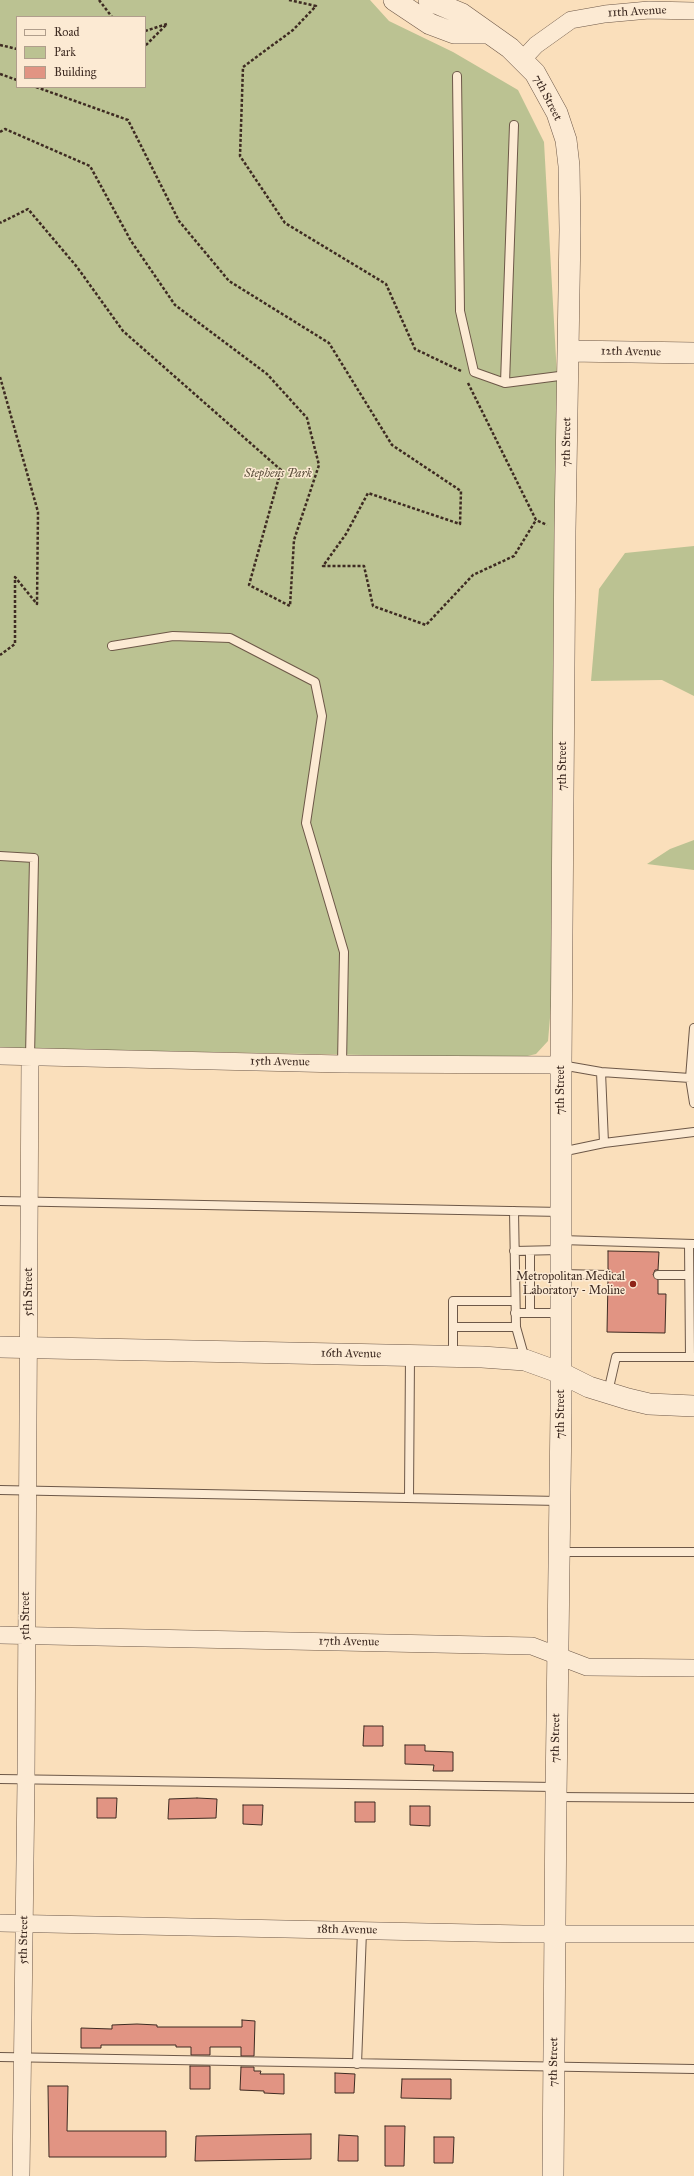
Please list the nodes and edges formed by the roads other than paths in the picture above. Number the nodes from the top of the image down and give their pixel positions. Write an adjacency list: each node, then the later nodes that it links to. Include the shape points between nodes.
1 (394, 0): 4 (street, via 430,24 454,33)
2 (429, 0): 4 (street, 7th Street, via 462,14)
3 (694, 11): 5 (street, 11th Avenue, via 649,10 571,20 536,45)
4 (488, 33): 5 (street, 7th Street)
5 (523, 60): 8 (street, 7th Street, via 535,73 557,113 566,140 570,230)
6 (457, 76): 11 (lane, via 460,311 474,372)
7 (514, 125): 11 (lane)
8 (569, 351): 9 (street, 12th Avenue); 10 (street, 7th Street)
9 (694, 354)
10 (568, 374): 11 (lane); 18 (street, 7th Street, via 564,531)
11 (505, 383)
12 (112, 646): 17 (lane, via 173,636 230,638 314,682 322,716 306,823 344,952)
13 (0, 856): 16 (lane, via 34,858)
14 (694, 1028): 20 (lane)
15 (0, 1056): 16 (street, 15th Avenue)
16 (30, 1057): 17 (street, 15th Avenue); 26 (street, 5th Street)
17 (342, 1064): 18 (street, 15th Avenue)
18 (561, 1065): 19 (lane); 24 (street, 7th Street)
19 (601, 1072): 20 (lane); 23 (lane)
20 (690, 1078): 21 (lane)
21 (694, 1103)
22 (694, 1132): 23 (lane)
23 (604, 1143): 24 (lane)
24 (561, 1152): 28 (street, 7th Street)
25 (0, 1201): 26 (lane)
26 (29, 1202): 27 (lane); 44 (street, 5th Street)
27 (514, 1211): 28 (lane); 31 (lane)
28 (561, 1212): 30 (street, 7th Street)
29 (691, 1244): 30 (lane); 36 (lane)
30 (560, 1245): 32 (lane); 33 (street, 7th Street)
31 (514, 1251): 32 (lane); 37 (lane)
32 (530, 1251): 39 (lane)
33 (560, 1274): 34 (lane); 40 (street, 7th Street)
34 (608, 1275)
35 (658, 1275): 36 (lane)
36 (689, 1275): 47 (lane)
37 (514, 1301): 38 (lane); 41 (lane, via 453,1301)
38 (515, 1313): 39 (lane); 42 (lane)
39 (530, 1313): 40 (lane)
40 (561, 1313): 49 (street, 7th Street)
41 (453, 1327): 42 (lane); 46 (lane)
42 (516, 1327): 48 (lane)
43 (0, 1347): 44 (street, 16th Avenue)
44 (28, 1348): 45 (street, 16th Avenue); 53 (street, 5th Street)
45 (410, 1355): 46 (street, 16th Avenue); 54 (lane)
46 (453, 1356): 48 (street, 16th Avenue)
47 (692, 1357): 50 (lane, via 616,1357)
48 (525, 1360): 49 (street, 16th Avenue)
49 (561, 1373): 50 (street, 16th Avenue); 55 (street, 7th Street)
50 (607, 1393): 51 (street, 16th Avenue, via 649,1404)
51 (694, 1406)
52 (0, 1490): 53 (lane)
53 (27, 1490): 54 (lane); 59 (street, 5th Street)
54 (409, 1498): 55 (lane)
55 (560, 1501): 56 (street, 7th Street)
56 (559, 1552): 57 (lane); 60 (street, 7th Street)
57 (694, 1552)
58 (0, 1635): 59 (street, 17th Avenue)
59 (26, 1636): 60 (street, 17th Avenue, via 532,1646); 63 (street, 5th Street)
60 (558, 1656): 61 (street, 17th Avenue, via 587,1667); 64 (street, 7th Street)
61 (694, 1668)
62 (0, 1779): 63 (lane)
63 (26, 1780): 64 (lane); 67 (street, 5th Street)
64 (556, 1792): 65 (lane); 69 (street, 7th Street)
65 (694, 1798)
66 (0, 1923): 67 (street, 18th Avenue)
67 (24, 1923): 68 (street, 18th Avenue); 72 (street, 5th Street)
68 (362, 1931): 69 (street, 18th Avenue); 73 (lane)
69 (554, 1933): 70 (street, 18th Avenue); 74 (street, 7th Street)
70 (694, 1934)
71 (0, 2057): 72 (lane)
72 (22, 2058): 73 (lane); 76 (street, 5th Street)
73 (357, 2064): 74 (lane)
74 (553, 2067): 75 (lane); 77 (street, 7th Street)
75 (694, 2069)
76 (21, 2176)
77 (553, 2176)

